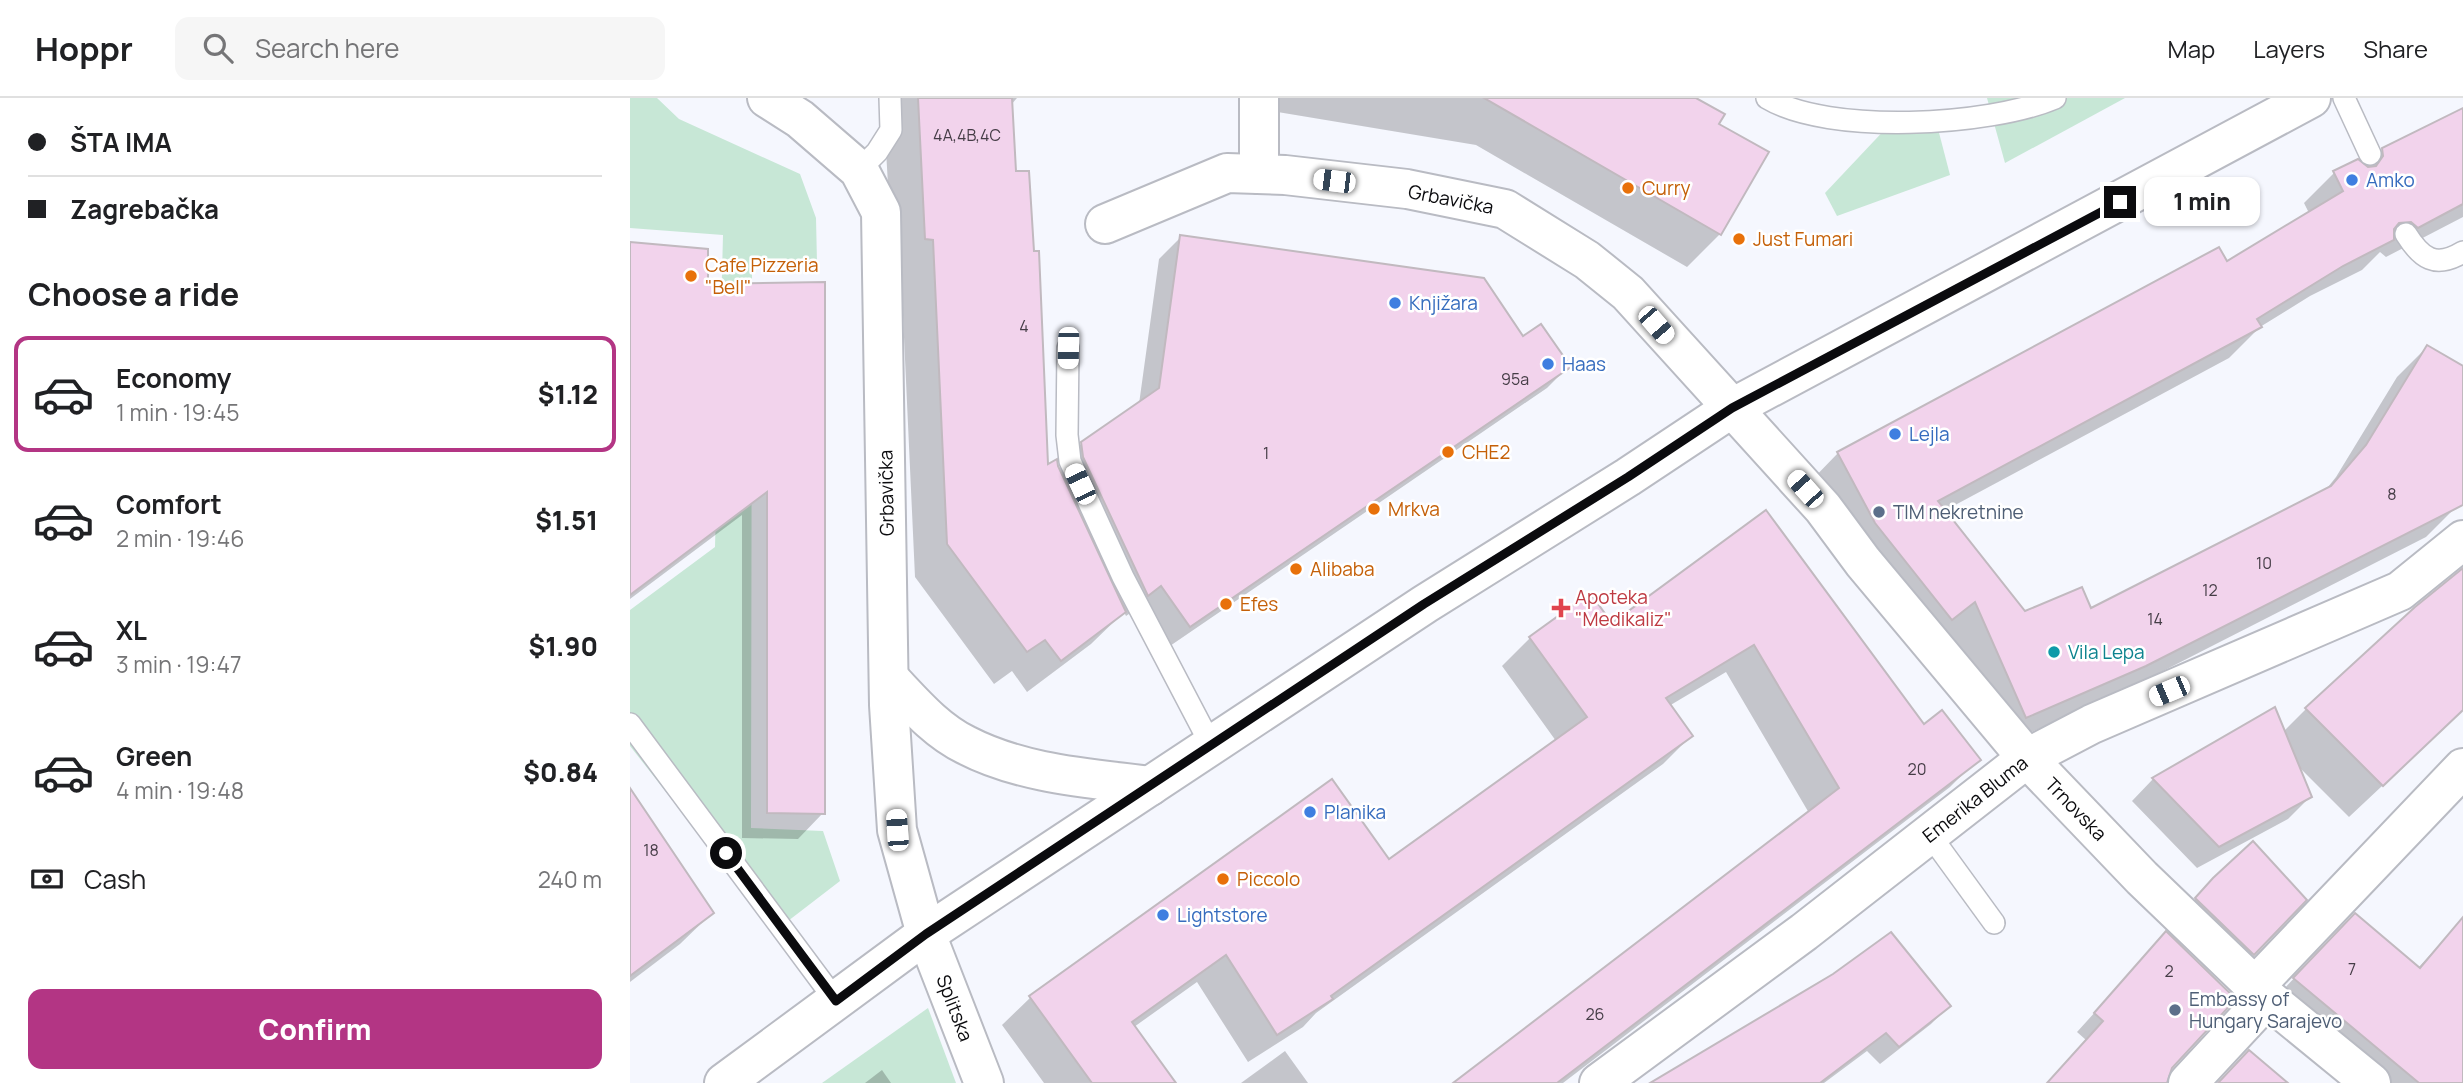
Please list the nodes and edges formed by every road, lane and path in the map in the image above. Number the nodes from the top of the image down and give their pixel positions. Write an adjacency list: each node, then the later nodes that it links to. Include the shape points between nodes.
1 (767, 98): 9 (street, Grbavička, via 800,118)
2 (890, 98): 9 (lane, via 891,130)
3 (1259, 98): 10 (street)
4 (1767, 98): 5 (lane, via 1826,118 1899,122 1982,118)
5 (2055, 98)
6 (2311, 98): 15 (street)
7 (2344, 98): 8 (lane)
8 (2370, 154)
9 (859, 170): 17 (street, Grbavička, via 881,212)
10 (1259, 174): 11 (street, Grbavička, via 1227,173); 15 (street, Grbavička, via 1407,189 1505,209 1587,260 1628,293)
11 (1105, 224)
12 (2406, 233): 13 (lane, via 2422,256 2436,261)
13 (2463, 252)
14 (1068, 348): 19 (lane, via 1070,461 1123,577)
15 (1732, 408): 19 (street); 20 (street, Trnovska, via 1823,508)
16 (2463, 540): 20 (street, Emerika Bluma, via 2400,591 2092,724)
17 (888, 678): 22 (street, via 928,719 965,745 1044,772); 25 (street, Grbavička, via 897,830)
18 (630, 724): 27 (lane)
19 (1211, 745): 22 (street)
20 (2027, 758): 23 (street, Emerika Bluma); 26 (street, Trnovska, via 2141,878)
21 (2463, 768): 26 (street)
22 (1150, 786): 25 (street)
23 (1930, 835): 24 (lane); 30 (street, Emerika Bluma)
24 (1994, 923)
25 (926, 934): 27 (street); 29 (street, Splitska)
26 (2261, 992): 31 (street); 32 (street, Trnovska)
27 (836, 1001): 28 (street)
28 (724, 1083)
29 (984, 1083)
30 (1599, 1083)
31 (2188, 1083)
32 (2371, 1083)

